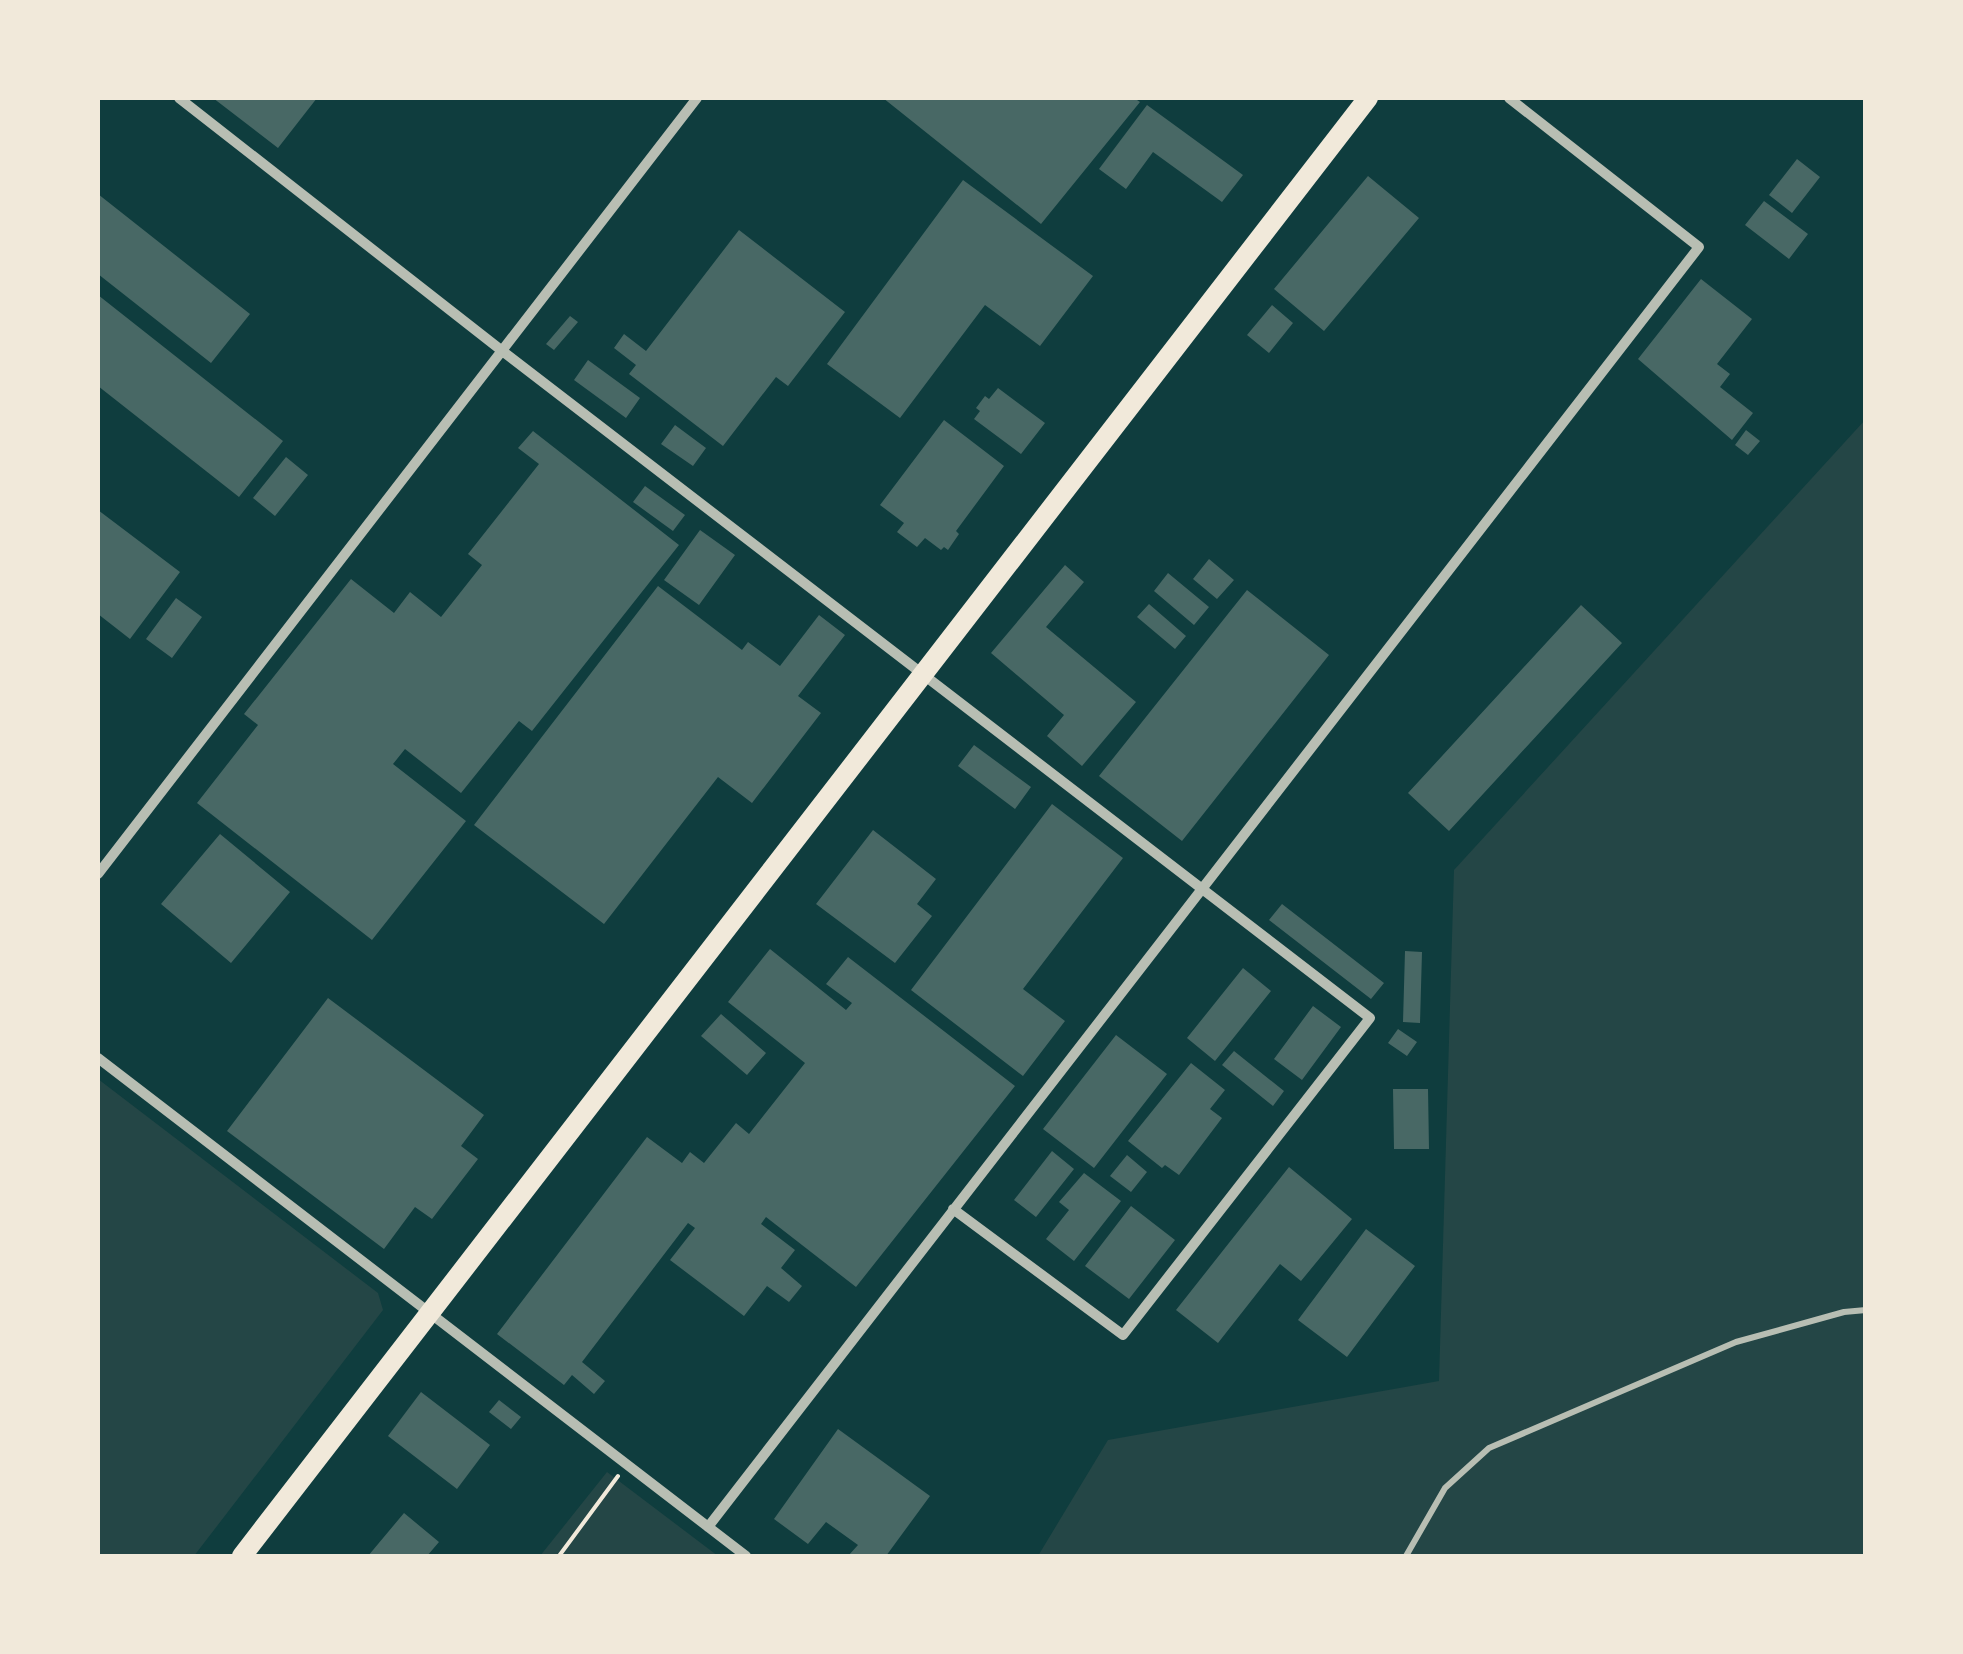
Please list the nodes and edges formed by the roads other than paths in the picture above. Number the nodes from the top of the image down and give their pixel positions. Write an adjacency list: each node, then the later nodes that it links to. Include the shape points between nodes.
1 (179, 98): 5 (street)
2 (697, 98): 5 (street)
3 (1368, 98): 6 (main road)
4 (1508, 98): 8 (street, via 1699,247)
5 (502, 350): 6 (street); 7 (street)
6 (922, 675): 8 (street); 12 (main road)
7 (98, 874)
8 (1202, 888): 10 (street); 10 (street, via 1370,1018 1123,1336)
9 (98, 1058): 12 (street)
10 (953, 1208): 13 (street)
11 (1866, 1310): 16 (lane, via 1736,1342 1488,1448 1445,1488)
12 (430, 1314): 13 (street); 14 (main road)
13 (708, 1526): 15 (street)
14 (242, 1556)
15 (746, 1556)
16 (1406, 1556)

